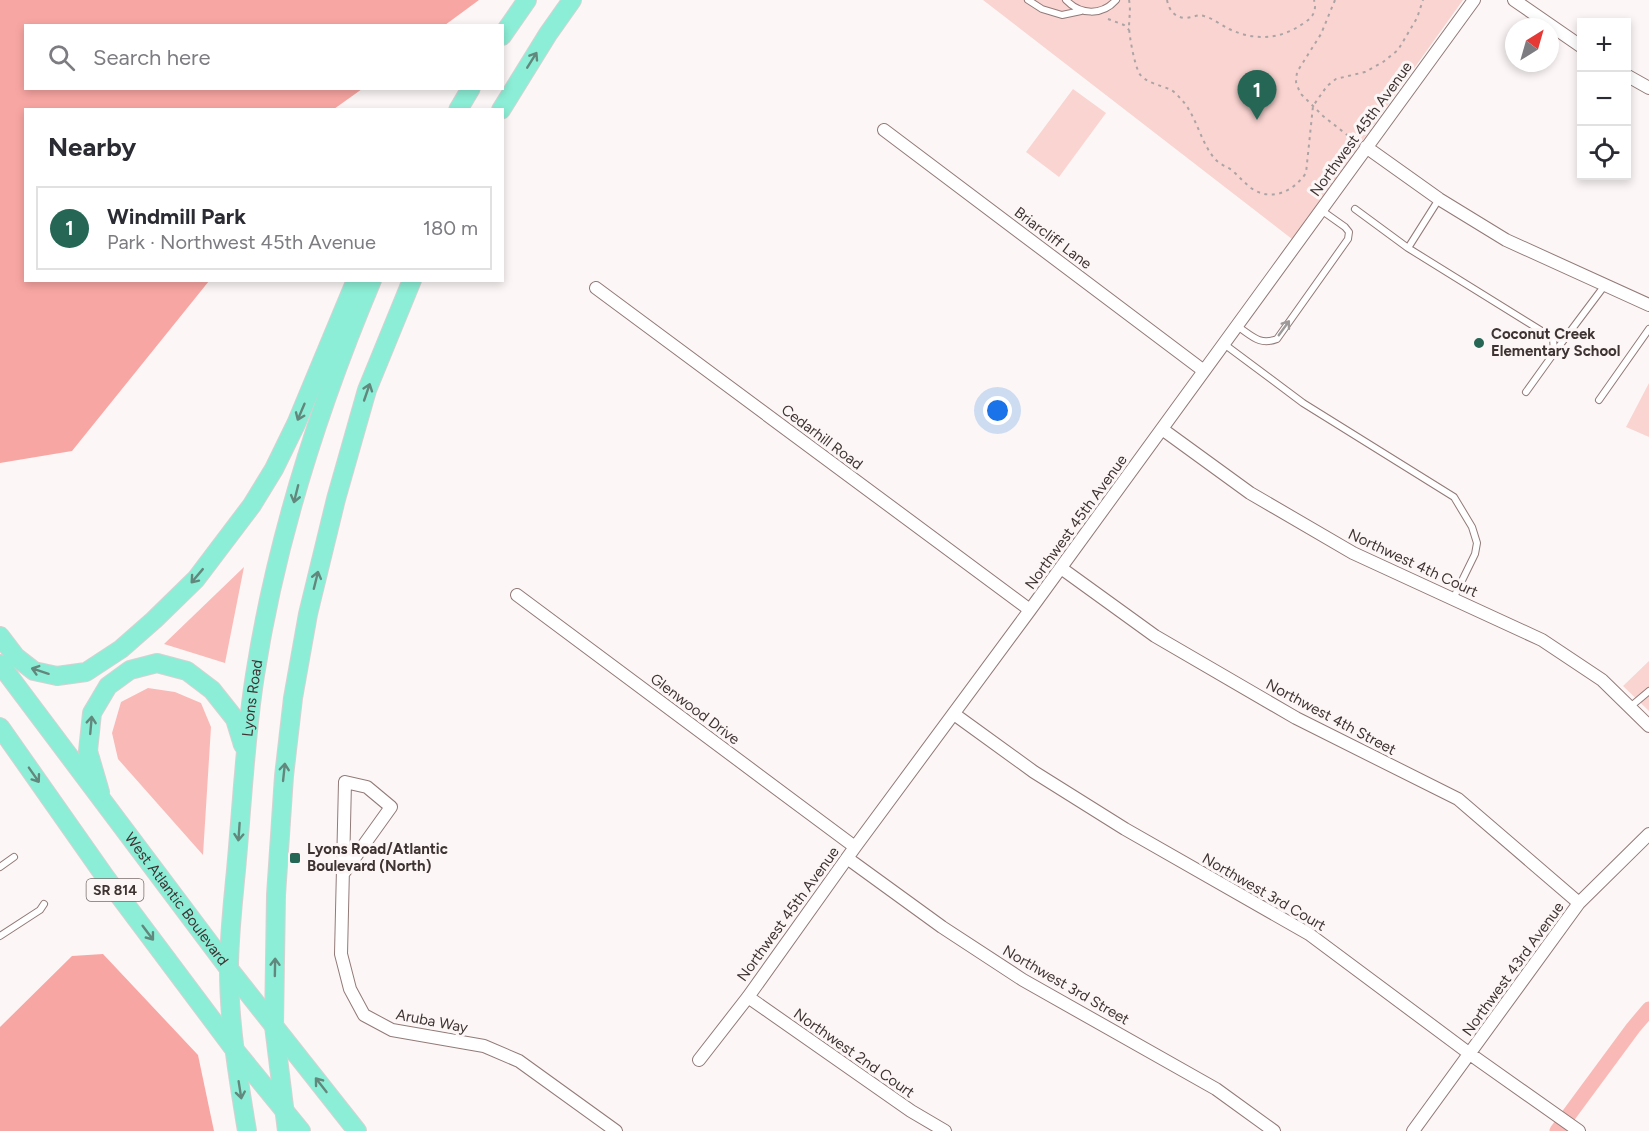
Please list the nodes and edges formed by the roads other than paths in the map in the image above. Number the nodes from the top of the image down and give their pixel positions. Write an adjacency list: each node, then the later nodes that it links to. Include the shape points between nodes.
1 (526, 0): 9 (main road)
2 (572, 0): 15 (main road, one-way to 2)
3 (1028, 0): 8 (lane, via 1062,15)
4 (1066, 0): 8 (lane)
5 (1116, 0): 8 (lane, via 1098,12)
6 (1474, 0): 17 (street, Northwest 45th Avenue)
7 (1514, 0): 10 (street)
8 (1082, 11)
9 (504, 33)
10 (1577, 44)
11 (1631, 78): 12 (street)
12 (1649, 88)
13 (470, 90): 14 (main road)
14 (459, 108)
15 (502, 108)
16 (884, 130): 32 (street, Briarcliff Lane)
17 (1366, 147): 18 (street); 20 (street, Northwest 45th Avenue)
18 (1439, 199): 21 (lane); 25 (street, via 1506,240)
19 (1355, 209): 21 (lane)
20 (1321, 210): 28 (street, Northwest 45th Avenue); 28 (lane, one-way to 20, via 1261,342 1277,339 1348,239 1345,227)
21 (1408, 248): 31 (lane, via 1553,338)
22 (355, 282): 40 (main road, one-way to 40, via 274,469 196,579 121,649 86,672 57,676 34,671 16,657)
23 (371, 282): 47 (main road, Lyons Road, one-way to 47, via 343,350 298,483 269,599)
24 (411, 282): 60 (main road, one-way to 24, via 276,895 284,776 306,625 366,390)
25 (1605, 285): 27 (street); 31 (lane)
26 (596, 288): 39 (street, Cedarhill Road)
27 (1649, 305)
28 (1237, 326): 30 (street, Northwest 45th Avenue)
29 (1649, 329): 34 (lane)
30 (1224, 344): 32 (street, Northwest 45th Avenue); 38 (lane, via 1303,403 1454,497 1477,543)
31 (1554, 353): 33 (lane)
32 (1204, 370): 35 (street, Northwest 45th Avenue)
33 (1526, 392)
34 (1599, 400)
35 (1162, 429): 36 (street, Northwest 45th Avenue); 38 (street, Northwest 4th Court, via 1250,493 1353,553)
36 (1061, 568): 39 (street, Northwest 45th Avenue); 55 (street, Northwest 4th Street, via 1155,636 1296,718 1458,799)
37 (517, 595): 50 (street, Glenwood Drive)
38 (1453, 599): 43 (street, Northwest 4th Court, via 1542,640 1602,680)
39 (1030, 610): 44 (street, Northwest 45th Avenue)
40 (0, 636)
41 (0, 664): 48 (main road, West Atlantic Boulevard / SR 814)
42 (1649, 691): 43 (lane)
43 (1630, 707): 45 (street, Northwest 4th Court)
44 (954, 714): 50 (street, Northwest 45th Avenue); 62 (street, Northwest 3rd Court, via 1125,829 1309,934)
45 (1649, 726)
46 (0, 727): 61 (main road, SR 814, one-way to 61, via 106,878)
47 (245, 753): 48 (main road, one-way to 47, via 88,751 92,713 108,686 130,670 157,663 187,671 212,690 235,719); 58 (main road, Lyons Road, one-way to 58)
48 (103, 802): 58 (main road, West Atlantic Boulevard / SR 814)
49 (1649, 834): 55 (street, Northwest 43rd Avenue)
50 (855, 847): 52 (street, Northwest 45th Avenue)
51 (14, 857): 53 (lane)
52 (847, 858): 59 (street, Northwest 45th Avenue); 71 (street, Northwest 3rd Street, via 1023,980 1216,1089)
53 (0, 867)
54 (343, 874): 54 (street, Aruba Way, via 344,828 345,782 367,787 391,807); 69 (street, Aruba Way, via 341,954 350,989 364,1015 392,1030 484,1046 519,1061)
55 (1579, 903): 62 (street, Northwest 43rd Avenue)
56 (44, 904): 57 (lane)
57 (0, 936)
58 (229, 969): 60 (main road, West Atlantic Boulevard / SR 814); 61 (main road, Lyons Road)
59 (747, 997): 63 (street, Northwest 45th Avenue); 70 (street, Northwest 2nd Court)
60 (274, 1026): 64 (main road); 68 (main road, West Atlantic Boulevard / SR 814, one-way to 60)
61 (234, 1049): 64 (main road, SR 814); 65 (main road, Lyons Road, one-way to 65)
62 (1470, 1054): 72 (street, Northwest 43rd Avenue); 73 (street, Northwest 3rd Court)
63 (699, 1060)
64 (284, 1110): 66 (main road); 67 (main road, SR 814)
65 (247, 1131)
66 (287, 1131)
67 (302, 1131)
68 (357, 1131)
69 (615, 1131)
70 (945, 1131)
71 (1274, 1131)
72 (1413, 1131)
73 (1579, 1131)

